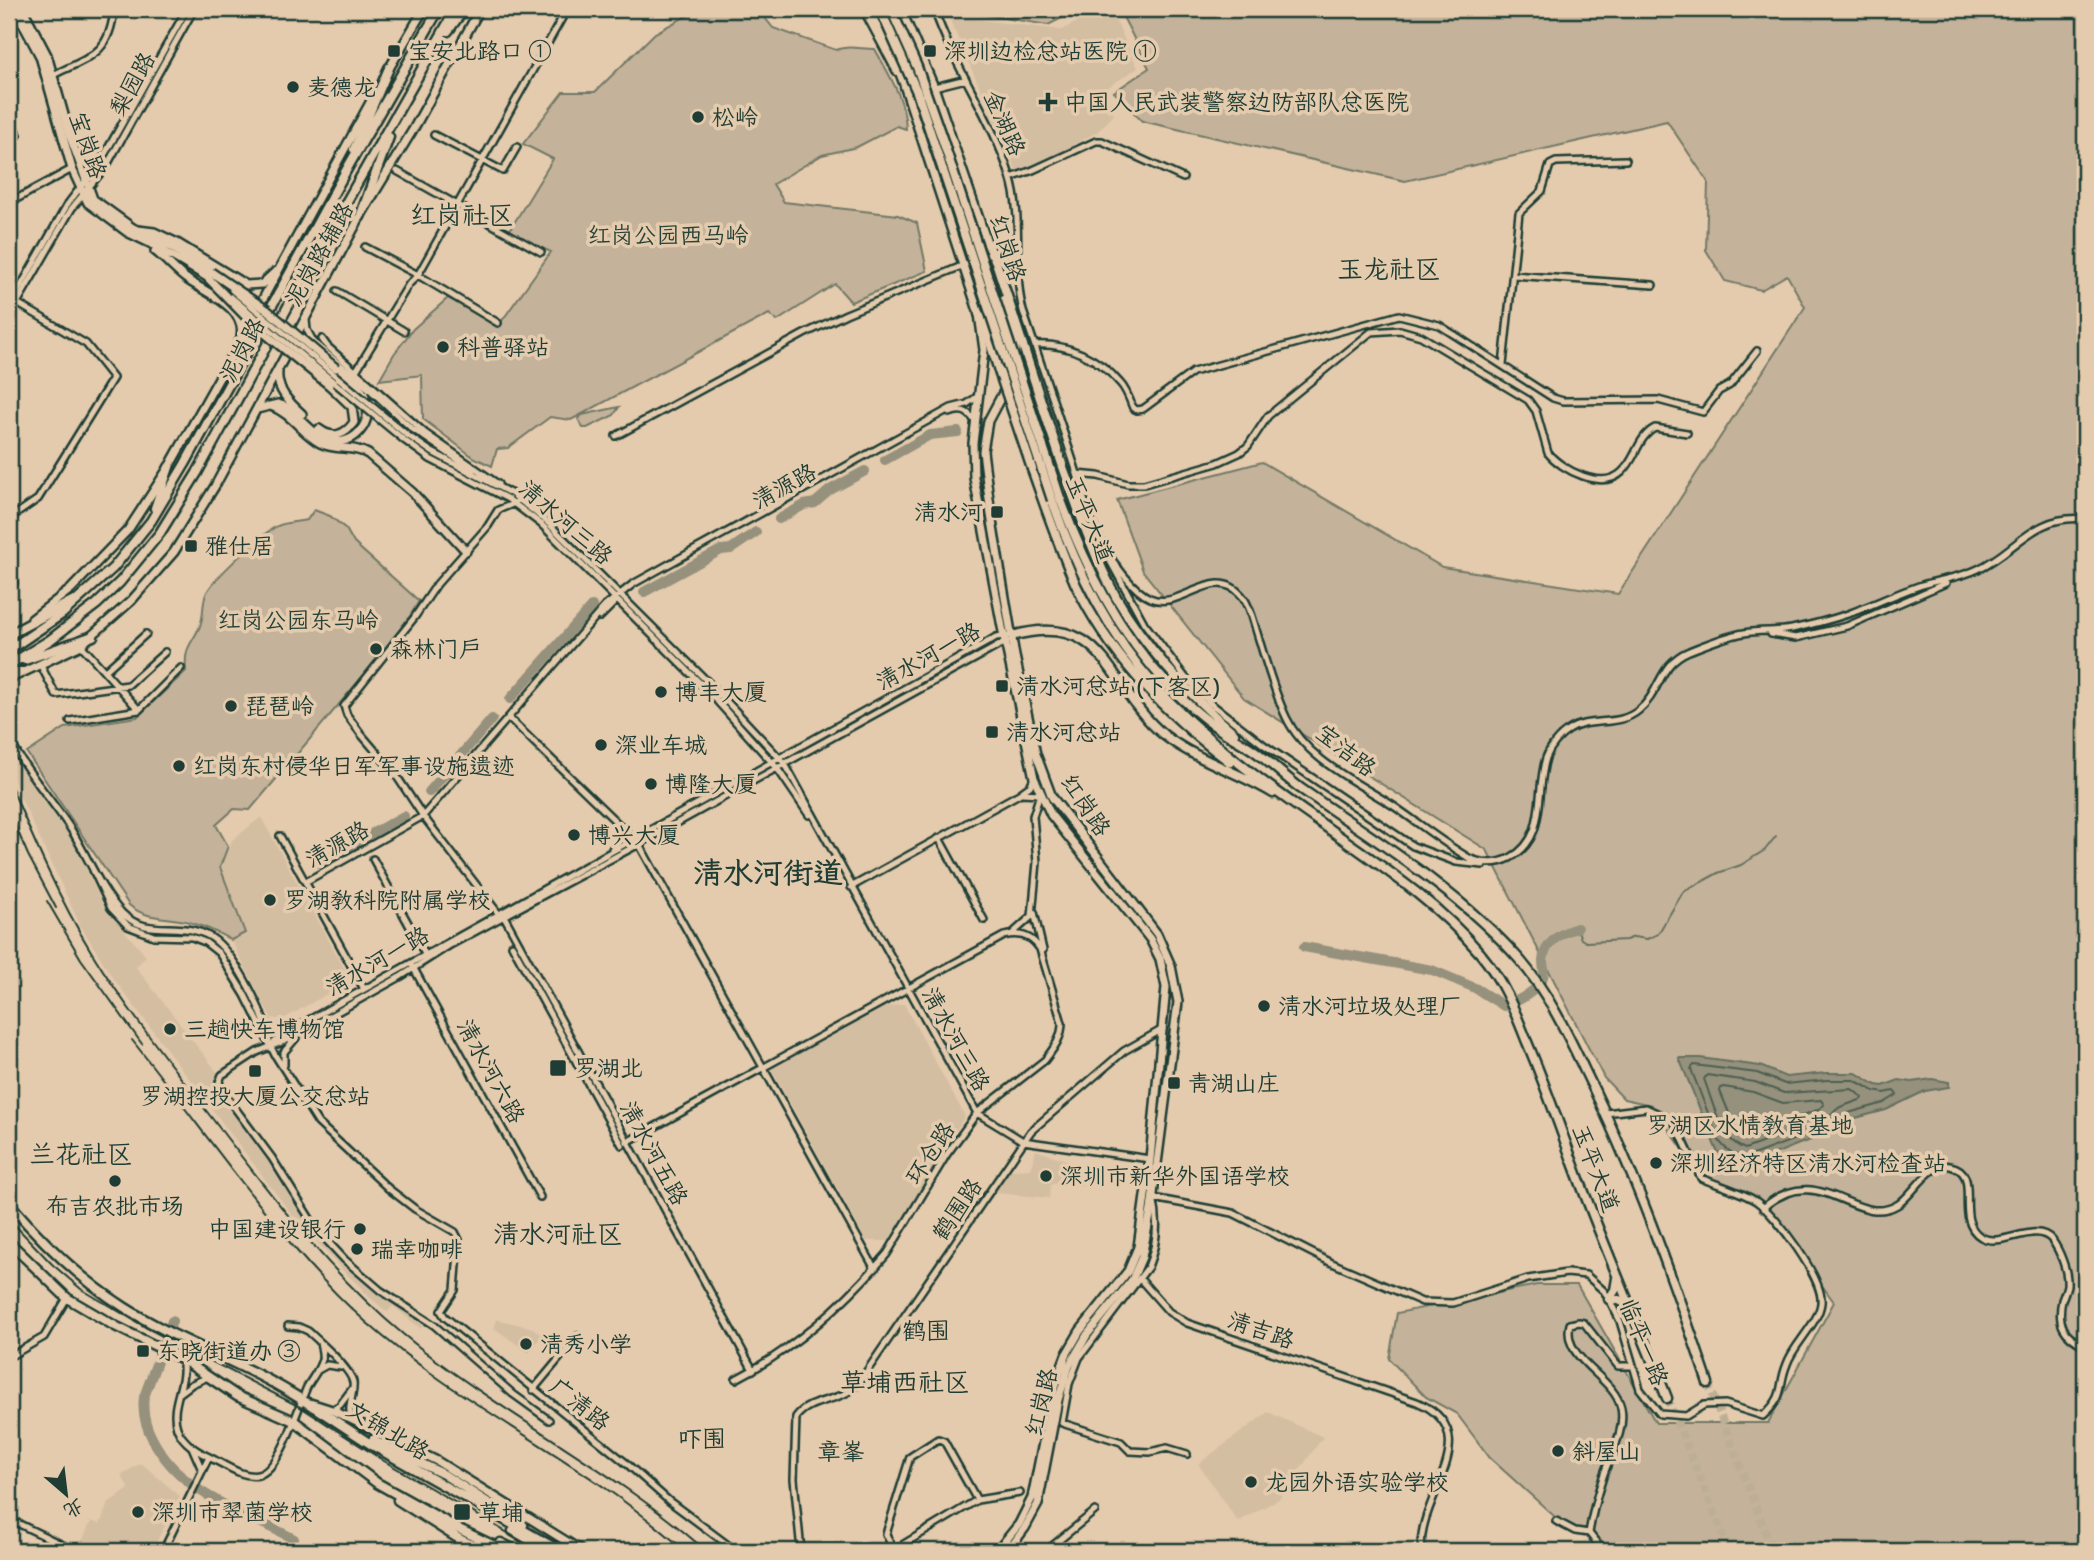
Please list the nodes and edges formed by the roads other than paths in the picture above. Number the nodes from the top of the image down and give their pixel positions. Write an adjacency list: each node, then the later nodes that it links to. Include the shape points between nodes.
1 (15, 9): 32 (main road, 宝岗路, via 40,56)
2 (23, 9): 20 (main road, 宝岗路)
3 (114, 9): 20 (street, via 113,26 99,52)
4 (187, 9): 36 (street, 梨园路)
5 (194, 9): 36 (street, 梨园路, via 107,165)
6 (424, 9): 19 (main road, 泥岗路辅路)
7 (439, 9): 31 (highway, 泥岗路)
8 (456, 9): 18 (highway, 泥岗路)
9 (464, 9): 18 (highway)
10 (480, 9): 39 (main road, 泥岗路辅路)
11 (567, 9): 29 (street)
12 (864, 9): 23 (main road, 红岗路)
13 (872, 9): 23 (highway)
14 (880, 9): 80 (highway, 玉平大道, bridge, via 920,101)
15 (891, 9): 80 (highway, 玉平大道, bridge, via 934,117)
16 (901, 9): 22 (main road, 红岗路)
17 (934, 9): 21 (street, 金湖路)
18 (432, 53): 25 (highway, 泥岗路)
19 (389, 68): 31 (highway); 47 (main road, 泥岗路辅路)
20 (53, 75): 36 (main road, 宝岗路)
21 (966, 79): 22 (street); 34 (street, 金湖路)
22 (934, 87): 42 (main road, 红岗路)
23 (907, 91): 48 (main road, 红岗路)
24 (9, 117): 26 (street)
25 (393, 121): 39 (highway); 99 (highway, 泥岗路, via 160,533 97,604)
26 (18, 135)
27 (434, 135): 29 (street)
28 (517, 148): 29 (street, via 503,171)
29 (483, 160): 38 (street)
30 (1626, 160): 51 (street, via 1550,165 1542,191 1519,213)
31 (348, 167): 84 (highway, 泥岗路)
32 (72, 169): 36 (main road, 宝岗路); 37 (street)
33 (397, 170): 38 (street)
34 (1011, 178): 35 (street, via 1096,141); 41 (street, 金湖路)
35 (1183, 178)
36 (84, 186): 40 (main road, 宝岗路, via 95,210); 54 (street, 梨园路); 55 (street, 梨园路, via 67,205)
37 (9, 202)
38 (458, 205): 44 (street); 50 (street)
39 (360, 217): 58 (main road, 泥岗路辅路)
40 (130, 230): 47 (main road, via 161,235 246,285 262,284); 49 (main road, 宝岗路); 63 (main road, via 238,316 242,328)
41 (1017, 235): 45 (street); 46 (street, 金湖路)
42 (988, 244): 45 (highway)
43 (365, 247): 50 (street)
44 (541, 251)
45 (994, 253): 46 (street, via 1012,254); 48 (street); 94 (main road, 红岗路, via 1017,347 1012,376 988,421 983,451); 110 (highway, via 1076,505 1110,585 1175,678)
46 (1017, 260): 64 (street, 宝洁路, via 1019,293)
47 (280, 267): 63 (main road, 泥岗路辅路)
48 (964, 267): 56 (main road, 红岗路); 74 (street, via 804,334)
49 (209, 275): 67 (main road, bridge, via 258,328 349,402 354,411 352,425 332,436 320,430 288,400 277,380); 70 (main road, bridge, via 267,310 359,387 367,401 367,419 352,438 341,442 317,434 287,407); 75 (street, 清水河三路, bridge)
50 (418, 275): 59 (street); 60 (street)
51 (1513, 275): 52 (street); 66 (street)
52 (1653, 285)
53 (337, 291): 59 (street)
54 (17, 303): 57 (street, 梨园路); 82 (street, via 86,344 113,377 38,499)
55 (9, 307)
56 (979, 314): 69 (main road, 红岗路, via 984,351); 116 (highway, bridge, via 1056,538 1102,630 1155,696)
57 (9, 317)
58 (306, 318): 67 (main road, 泥岗路辅路); 78 (street, via 314,343 411,428)
59 (386, 320): 61 (street); 68 (street)
60 (498, 323)
61 (404, 331)
62 (321, 339): 68 (street)
63 (238, 345): 76 (main road, 泥岗路辅路)
64 (1035, 345): 66 (street, via 1082,352 1121,383 1137,410 1193,372 1399,315 1439,325); 77 (street, 宝洁路)
65 (1757, 351): 66 (street, via 1703,412 1658,400 1563,401)
66 (1503, 365)
67 (278, 370): 71 (main road, 泥岗路辅路)
68 (356, 371): 79 (street, via 425,432)
69 (978, 396): 72 (main road, 红岗路); 89 (street, 清源路, via 634,584)
70 (271, 405): 71 (main road); 86 (main road, via 321,444 368,454 413,493)
71 (257, 410): 93 (main road, 泥岗路辅路, via 174,552)
72 (975, 421): 89 (street, 清源路, via 969,413 952,412); 94 (main road, 红岗路, via 974,478)
73 (1687, 433): 77 (street, via 1655,428 1623,472 1594,479 1581,476 1548,453 1536,411 1528,400 1421,336 1380,331 1353,345 1268,416 1248,446 1228,458 1138,484)
74 (616, 436)
75 (405, 438): 78 (street, 清水河三路); 81 (street, 清水河三路, via 430,459)
76 (169, 467): 84 (highway); 91 (main road, 泥岗路辅路, via 104,557 71,589)
77 (1077, 474): 85 (street, 宝洁路)
78 (486, 480): 79 (street, 清水河三路)
79 (512, 494): 81 (street, 清水河三路)
80 (1056, 499): 110 (highway, 玉平大道, via 1105,602 1131,642 1189,705); 121 (highway, 玉平大道, via 1073,553 1094,596 1154,685 1199,729)
81 (517, 501): 86 (street, via 498,510); 89 (street, 清水河三路, via 545,520)
82 (9, 519)
83 (2085, 519): 87 (street, via 2061,520 2032,530 1991,562)
84 (151, 521): 88 (highway, 泥岗路, via 113,568)
85 (1104, 547): 128 (street, via 1130,599 1168,656 1210,704 1413,846 1456,862); 128 (street, 宝洁路, via 1138,590 1154,600 1172,600 1213,584 1238,591 1247,603 1287,720 1309,747 1338,772 1464,855)
86 (467, 551): 119 (street, 清水河五路, via 344,706)
87 (1958, 577): 90 (street, via 1844,616); 90 (street, via 1847,626 1796,639)
88 (84, 594): 91 (highway); 96 (highway, 泥岗路)
89 (619, 597): 107 (street, 清源路, via 605,606); 111 (street, 清水河三路); 112 (street, 清水河三路)
90 (1761, 632): 128 (street, via 1735,635 1680,656 1633,715 1584,723 1566,731 1547,757 1533,834 1514,856)
91 (12, 633)
92 (146, 634): 101 (street)
93 (93, 636): 95 (main road, 泥岗路辅路); 99 (highway)
94 (1007, 639): 111 (street, 清水河一路, via 996,637); 113 (street, 清水河一路); 115 (main road, 红岗路); 116 (highway, via 1051,630 1079,637 1098,653 1165,736); 148 (main road, 红岗路, via 1047,788 1149,922 1167,955 1178,1002)
95 (81, 645): 98 (main road, 泥岗路辅路); 101 (street)
96 (9, 650)
97 (165, 652): 105 (street, via 134,682)
98 (40, 664): 103 (main road, 泥岗路辅路); 105 (street, via 56,695)
99 (9, 666)
100 (181, 668): 106 (street)
101 (105, 671): 105 (street)
102 (9, 672): 103 (highway)
103 (22, 672): 104 (main road, 泥岗路辅路)
104 (9, 679)
105 (119, 687): 106 (street)
106 (139, 710): 108 (street)
107 (510, 719): 119 (street, 清源路); 120 (street)
108 (70, 721)
109 (9, 739): 129 (street)
110 (1255, 751): 152 (highway, 玉平大道, via 1492,931 1521,961 1569,1037)
111 (779, 758): 112 (street, 清水河一路); 113 (street, 清水河三路)
112 (772, 762): 114 (street, 清水河三路); 125 (street, 清水河一路)
113 (785, 764): 114 (street, 清水河一路); 122 (street, 清水河三路)
114 (777, 768): 122 (street, 清水河三路); 125 (street, 清水河一路)
115 (1034, 778): 117 (street); 118 (main road, 红岗路)
116 (1268, 790): 121 (highway)
117 (1019, 794): 118 (street); 124 (street)
118 (1040, 794): 132 (street, via 1033,816 1037,862); 144 (main road, 红岗路, via 1051,815 1154,946 1166,987)
119 (424, 817): 130 (street, 清源路); 133 (street, 清水河五路)
120 (613, 817): 125 (street); 126 (street, via 619,839)
121 (1315, 819): 162 (highway, 玉平大道, via 1428,902 1494,972 1514,1009)
122 (816, 823): 131 (street, 清水河三路)
123 (280, 836): 130 (street)
124 (939, 838): 131 (street); 134 (street)
125 (637, 841): 126 (street, 清水河一路); 133 (street, 清水河一路); 149 (street)
126 (607, 854): 133 (street, 清水河一路)
127 (373, 859): 137 (street)
128 (1493, 864)
129 (93, 870): 142 (street, via 121,912 137,923 155,929 196,931 218,943); 147 (street, via 111,908 128,926 154,936 192,937 216,950)
130 (305, 882): 141 (street)
131 (851, 887): 140 (street, 清水河三路)
132 (1033, 908): 135 (street, via 1032,916); 138 (street)
133 (501, 914): 137 (street, 清水河一路); 154 (street, 清水河五路)
134 (984, 920)
135 (1013, 934): 138 (street, 环仓路, via 1037,943); 140 (street)
136 (512, 945): 154 (street)
137 (427, 956): 139 (street, 清水河一路)
138 (1046, 964): 151 (street, 环仓路, via 1062,1034 1045,1060)
139 (412, 965): 141 (street, 清水河一路); 145 (street, 清水河一路); 156 (street, 清水河六路)
140 (908, 988): 149 (street); 151 (street, 清水河三路)
141 (364, 989): 143 (street, 清水河一路)
142 (262, 1019): 143 (street, via 278,1030); 147 (street)
143 (298, 1026): 147 (street, 清水河一路)
144 (1163, 1029): 146 (main road, 红岗路); 153 (street, 鹤围路, via 1109,1063)
145 (304, 1030): 147 (street, 清水河一路); 150 (street, via 284,1052)
146 (1161, 1043): 148 (main road, via 1166,1049); 155 (main road, 红岗路)
147 (270, 1045): 150 (street); 187 (street, via 222,1076 220,1086 317,1230 372,1283 434,1325)
148 (1173, 1046): 157 (main road, 红岗路)
149 (763, 1068): 154 (street); 161 (street)
150 (285, 1072): 181 (street, 广清路, via 318,1123 370,1172 415,1209 455,1232 459,1240 454,1290 441,1311)
151 (977, 1113): 153 (street, 清水河三路); 161 (street, 环仓路)
152 (1606, 1113): 159 (street, 临平一路, via 1646,1108 1674,1121 1701,1178 1755,1200); 179 (highway, 玉平大道)
153 (1023, 1141): 155 (street, 清水河三路); 212 (street, 鹤围路, via 858,1384 849,1393 806,1407 796,1417 794,1479)
154 (625, 1143): 176 (street, 清水河五路)
155 (1150, 1159): 214 (main road, 红岗路, via 1134,1258 1066,1355 1054,1387 1032,1498)
156 (540, 1197)
157 (1153, 1198): 163 (street, via 1157,1213 1154,1243); 165 (street, 临平一路, via 1233,1213 1422,1302 1453,1303 1510,1283 1567,1273 1586,1275); 215 (main road, 红岗路, via 1138,1269 1087,1335 1066,1373 1038,1504)
158 (9, 1203): 184 (highway, 文锦北路, via 95,1288)
159 (1763, 1208): 170 (street, via 1790,1191 1815,1189 1871,1210 1884,1210 1898,1205 1941,1166 1951,1166 1962,1171 1967,1182 1966,1213 1981,1237 1994,1241 2040,1233 2050,1238 2067,1285 2059,1320 2073,1340); 173 (street, 临平一路, via 1809,1265 1821,1297 1821,1305 1787,1363 1774,1406 1763,1416 1725,1404 1704,1405 1686,1416 1660,1414 1640,1389)
160 (9, 1242): 164 (highway)
161 (875, 1269): 176 (street, 环仓路, via 819,1322)
162 (1617, 1276): 165 (highway); 166 (highway, 玉平大道)
163 (1140, 1279): 191 (street, via 1079,1358 1062,1423 1121,1442 1130,1451 1167,1448); 217 (street, 清吉路, via 1168,1312 1187,1323 1431,1408 1449,1434 1448,1455 1423,1532)
164 (67, 1298): 171 (street, via 44,1337); 172 (highway, 文锦北路)
165 (1609, 1299): 166 (highway); 173 (street, 临平一路)
166 (1630, 1307): 183 (highway, 玉平大道)
167 (288, 1326): 169 (street, via 308,1331)
168 (578, 1336): 181 (street)
169 (320, 1343): 174 (street); 175 (street)
170 (2085, 1346)
171 (9, 1357)
172 (182, 1360): 177 (highway, 文锦北路); 182 (street, via 184,1376)
173 (1632, 1366): 202 (street, via 1618,1366 1584,1323 1570,1324 1570,1341 1576,1352 1621,1406 1622,1420)
174 (345, 1368): 175 (street, via 333,1364); 180 (street)
175 (318, 1370): 184 (street)
176 (753, 1370): 178 (street, 环仓路)
177 (208, 1377): 182 (street); 188 (highway, 文锦北路, via 237,1396)
178 (736, 1379)
179 (1708, 1383)
180 (352, 1389): 185 (street); 186 (street, via 349,1413)
181 (533, 1390): 211 (street, 广清路)
182 (178, 1395): 190 (street, via 176,1424)
183 (1667, 1398)
184 (302, 1401): 185 (main road); 188 (street); 189 (highway, 文锦北路)
185 (332, 1410): 186 (main road)
186 (353, 1420): 210 (main road, via 438,1461)
187 (549, 1420)
188 (294, 1421): 192 (street, via 274,1462 262,1474 247,1475); 194 (highway, 文锦北路)
189 (352, 1430): 195 (highway, 文锦北路); 209 (highway, via 443,1474)
190 (191, 1446): 192 (street); 193 (street)
191 (1186, 1454)
192 (209, 1457): 193 (street)
193 (202, 1470): 204 (street)
194 (377, 1483): 200 (highway, 文锦北路); 205 (highway, 文锦北路, via 410,1509)
195 (453, 1491): 208 (highway); 209 (highway, 文锦北路)
196 (1020, 1493): 197 (street)
197 (977, 1500): 213 (street); 213 (street, via 944,1441 938,1439 910,1457 886,1534)
198 (1095, 1511): 216 (street)
199 (9, 1518): 203 (street)
200 (443, 1520): 206 (highway, 文锦北路); 207 (highway)
201 (1556, 1521): 202 (street)
202 (1588, 1533): 218 (street)
203 (73, 1551)
204 (163, 1551)
205 (485, 1551)
206 (505, 1551)
207 (517, 1551)
208 (546, 1551)
209 (560, 1551)
210 (582, 1551)
211 (736, 1551)
212 (801, 1551)
213 (894, 1551)
214 (998, 1551)
215 (1008, 1551)
216 (1046, 1551)
217 (1422, 1551)
218 (1603, 1551)

